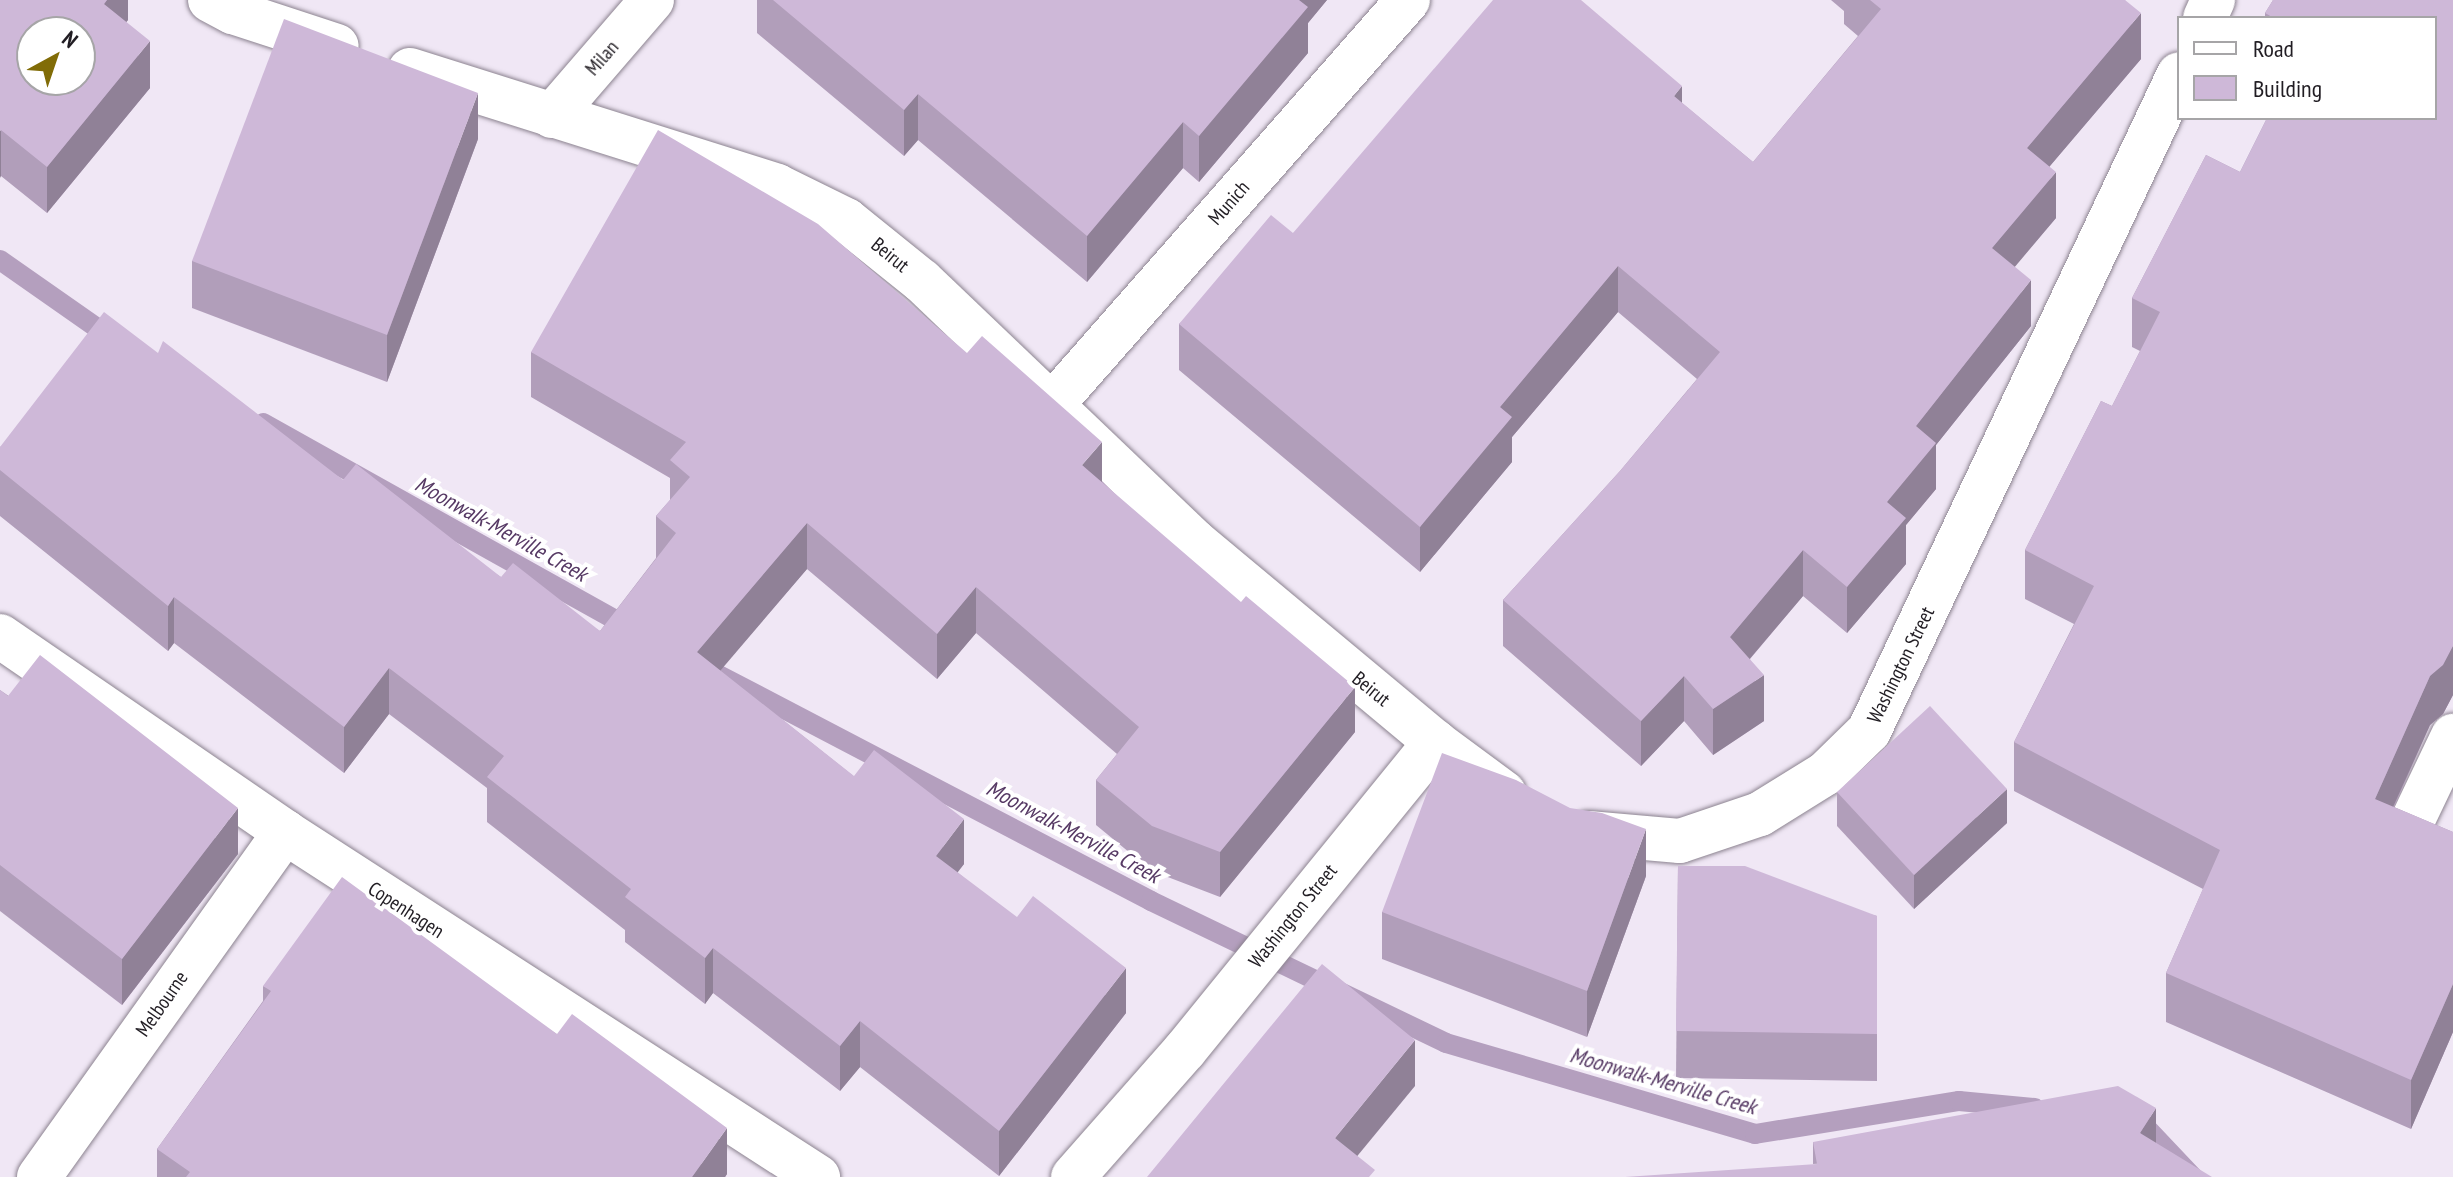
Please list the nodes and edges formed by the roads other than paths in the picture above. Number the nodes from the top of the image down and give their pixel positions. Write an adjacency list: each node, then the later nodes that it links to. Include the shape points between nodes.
1 (210, 0): 5 (street, Beirut)
2 (652, 0): 5 (street, Milan)
3 (1408, 0): 6 (street, Munich)
4 (2177, 78): 9 (street, Washington Street, via 1869,731 1826,773 1760,814 1680,841 1581,832 1501,791)
5 (552, 116): 6 (street, Beirut, via 777,186 846,220 922,281)
6 (1050, 407): 9 (street, Beirut, via 1194,541)
7 (0, 636): 11 (street, Copenhagen)
8 (2453, 736): 10 (street)
9 (1435, 742): 14 (street, Washington Street, via 1185,1050)
10 (2410, 826)
11 (285, 832): 12 (street, Melbourne); 13 (street, Copenhagen)
12 (39, 1177)
13 (818, 1177)
14 (1073, 1177)

